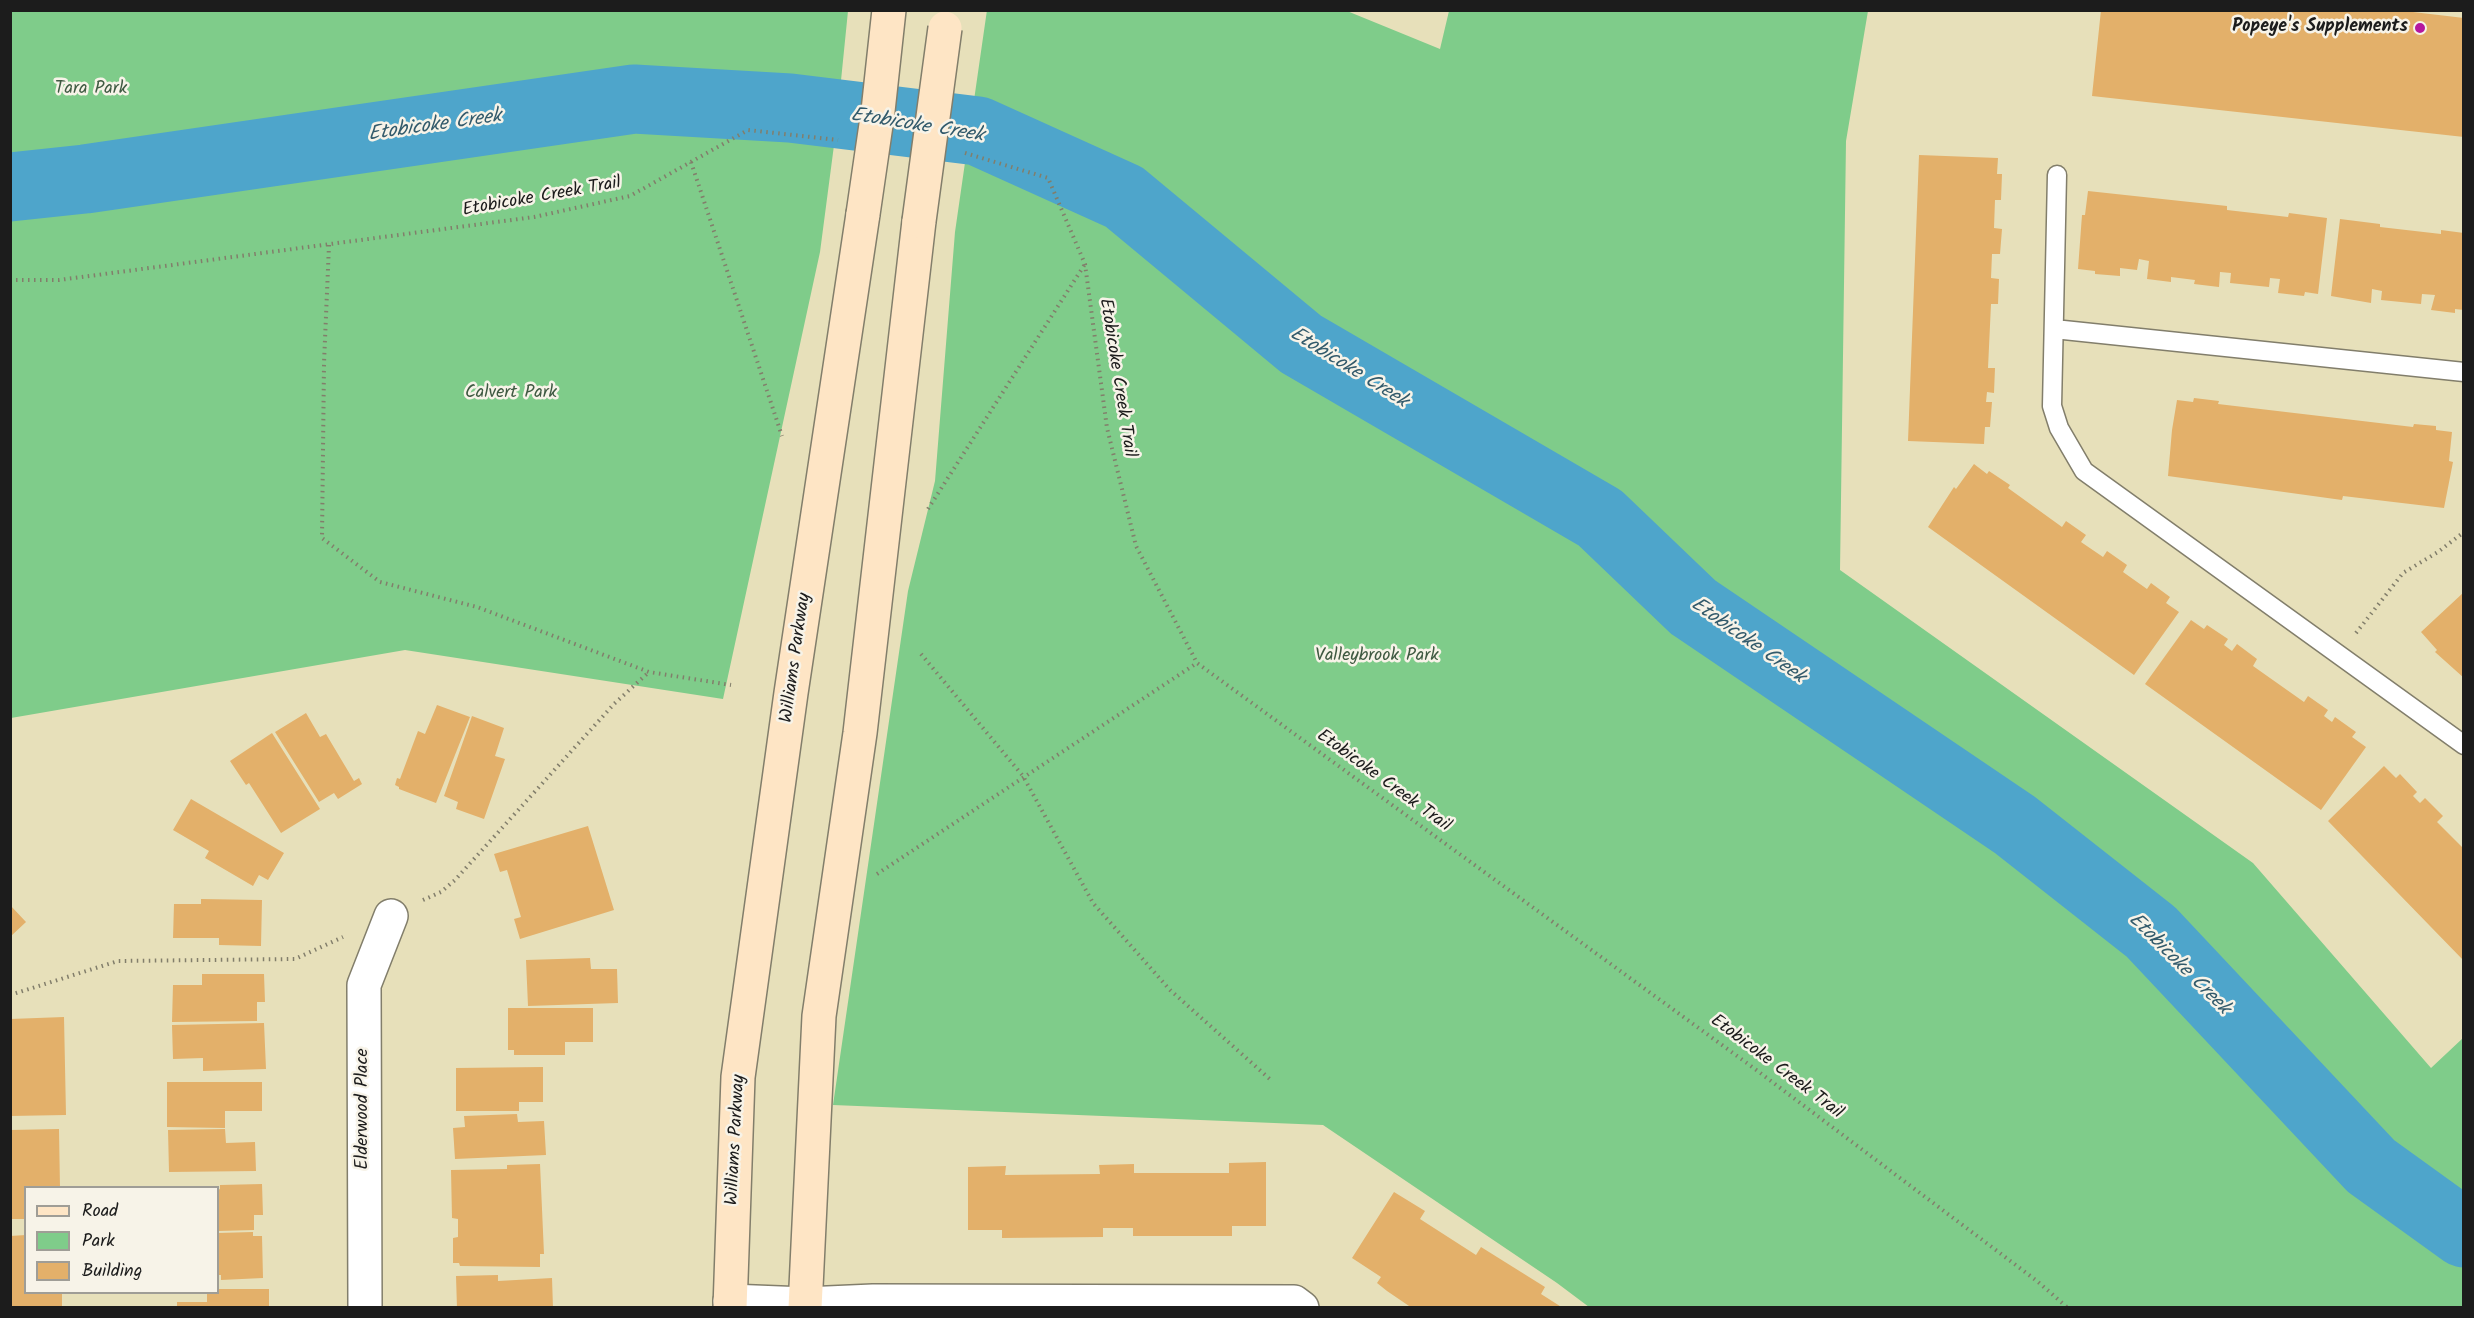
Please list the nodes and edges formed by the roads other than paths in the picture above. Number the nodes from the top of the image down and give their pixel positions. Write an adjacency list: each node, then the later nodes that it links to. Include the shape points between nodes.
1 (889, 10): 8 (main road, Williams Parkway, bridge, via 738,1077)
2 (946, 19): 9 (main road, bridge, via 860,733 819,1016)
3 (2057, 175): 4 (lane)
4 (2054, 329): 5 (lane); 6 (lane, via 2052,406 2059,428 2084,471)
5 (2463, 372)
6 (2463, 745)
7 (391, 916): 10 (street, Elderwood Place, via 364,985)
8 (730, 1304): 9 (street)
9 (805, 1306): 11 (street, via 873,1301 1294,1302)
10 (365, 1308)
11 (1302, 1308)

